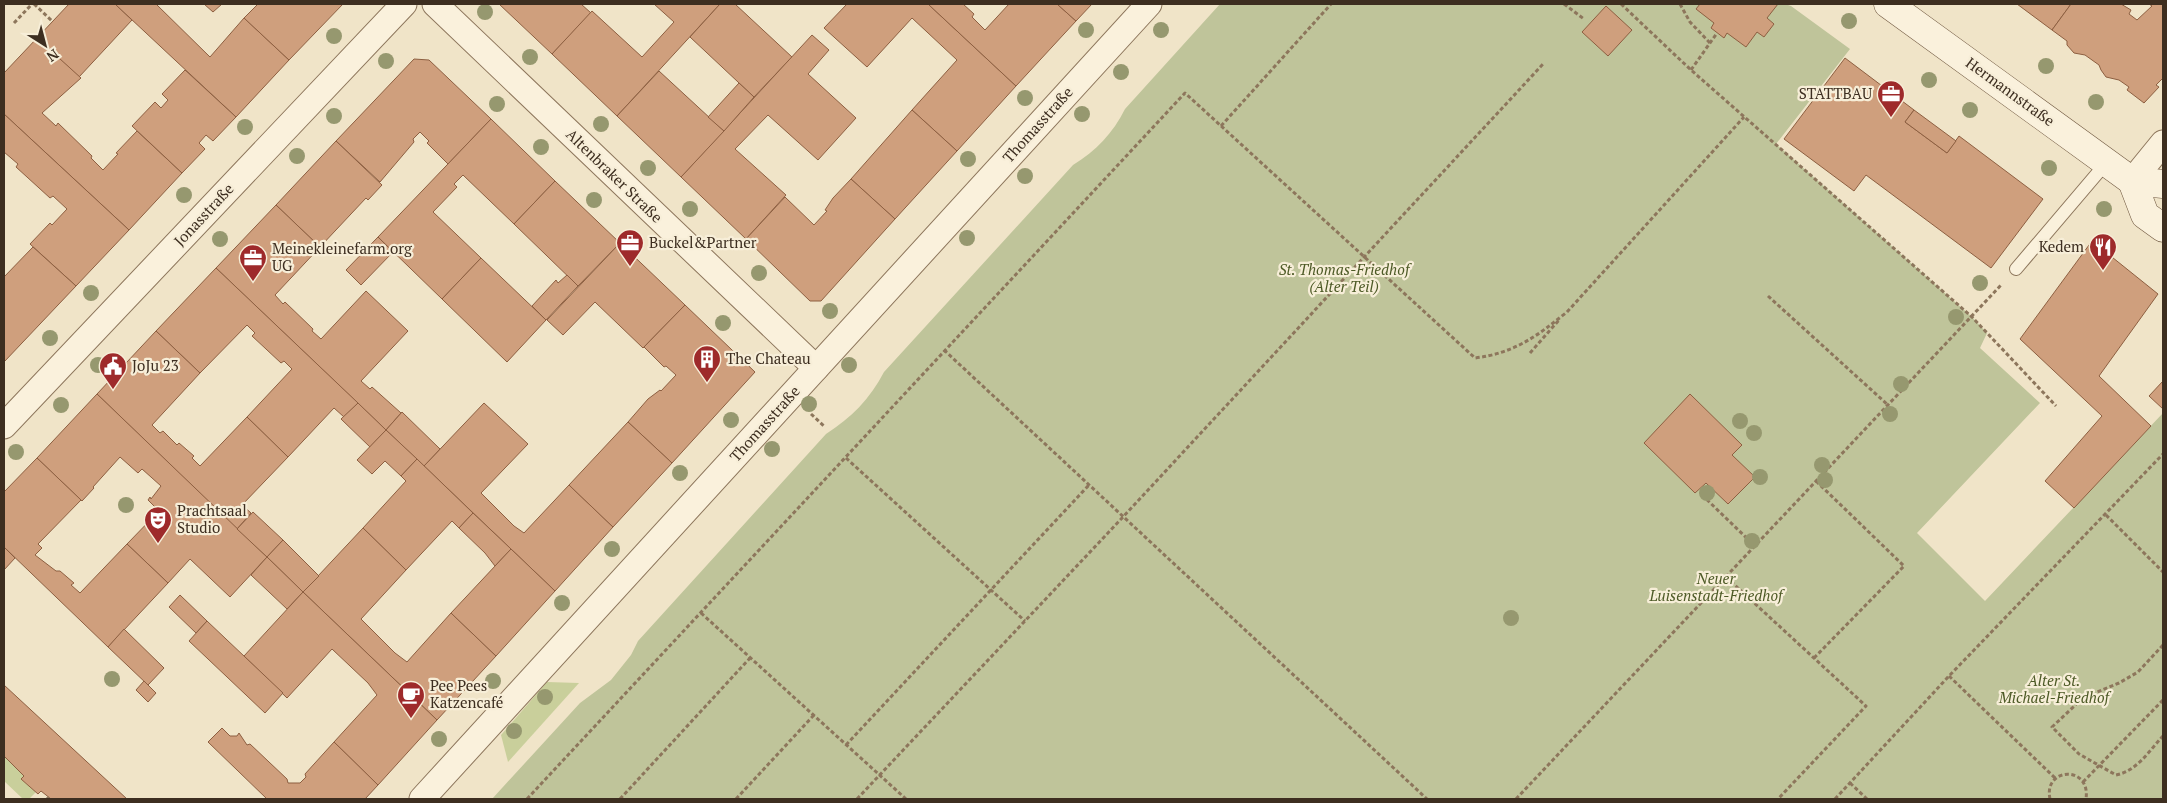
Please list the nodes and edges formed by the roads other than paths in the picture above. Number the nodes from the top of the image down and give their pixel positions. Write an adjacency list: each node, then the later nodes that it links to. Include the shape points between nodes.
1 (404, 4): 12 (street, Jonasstraße)
2 (435, 4): 11 (street, Altenbraker Straße)
3 (1149, 4): 11 (street, Thomasstraße)
4 (1888, 4): 6 (main road, Hermannstraße)
5 (2163, 143): 7 (street)
6 (2107, 162): 7 (main road, Hermannstraße); 10 (lane)
7 (2132, 181): 8 (main road); 9 (main road, via 2145,215)
8 (2163, 184)
9 (2163, 228)
10 (2016, 269)
11 (816, 368): 13 (street, Thomasstraße)
12 (4, 425)
13 (422, 799)

